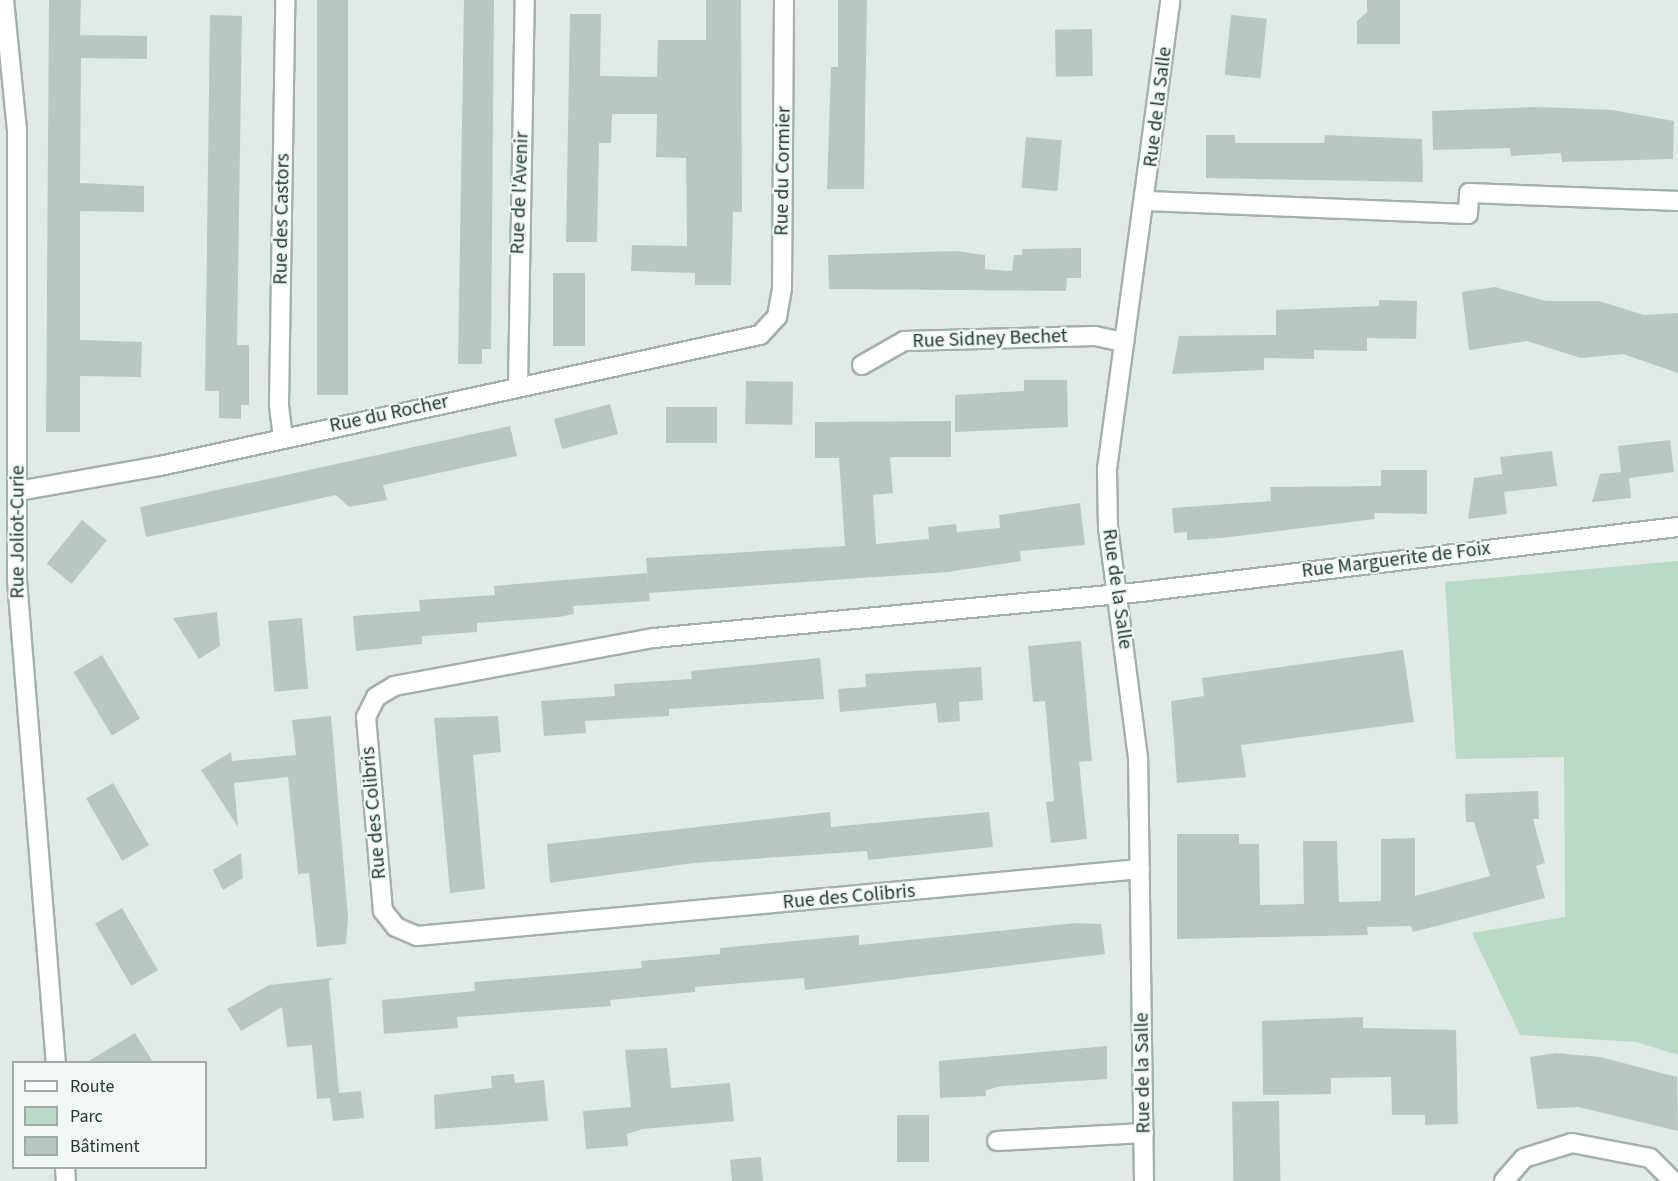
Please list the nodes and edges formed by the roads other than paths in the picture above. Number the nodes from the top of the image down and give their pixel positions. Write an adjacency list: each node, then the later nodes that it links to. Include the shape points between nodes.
1 (4, 0): 8 (street, Rue Joliot-Curie, via 17,130)
2 (285, 0): 13 (street, Rue des Castors, via 279,404)
3 (525, 0): 12 (street, Rue de l'Avenir)
4 (784, 0): 9 (street, Rue du Cormier, via 782,288 777,317)
5 (1170, 0): 6 (street, Rue de la Salle)
6 (1147, 201): 7 (street, via 1468,214 1469,193); 10 (street, Rue de la Salle)
7 (1678, 201)
8 (7, 308): 14 (street, Rue Joliot-Curie)
9 (760, 334): 12 (street, Rue du Rocher)
10 (1124, 342): 11 (street, Rue Sidney Bechet, via 1095,336 904,341); 16 (street, Rue de la Salle, via 1107,469)
11 (862, 365)
12 (518, 386): 13 (street, Rue du Rocher)
13 (283, 438): 14 (street, Rue du Rocher)
14 (18, 491): 18 (street, Rue Joliot-Curie, via 21,672)
15 (1678, 527): 16 (street, Rue Marguerite de Foix)
16 (1115, 593): 17 (street, Rue de la Salle, via 1138,758); 17 (street, Rue des Colibris, via 654,638 394,686 376,697 366,717 382,911 396,927 417,936)
17 (1140, 869): 19 (street, Rue de la Salle)
18 (56, 1061)
19 (1144, 1133): 20 (street); 21 (street, Rue de la Salle)
20 (997, 1141)
21 (1144, 1181)
22 (1504, 1181): 23 (street, via 1524,1158 1572,1143 1650,1158)
23 (1673, 1181)

